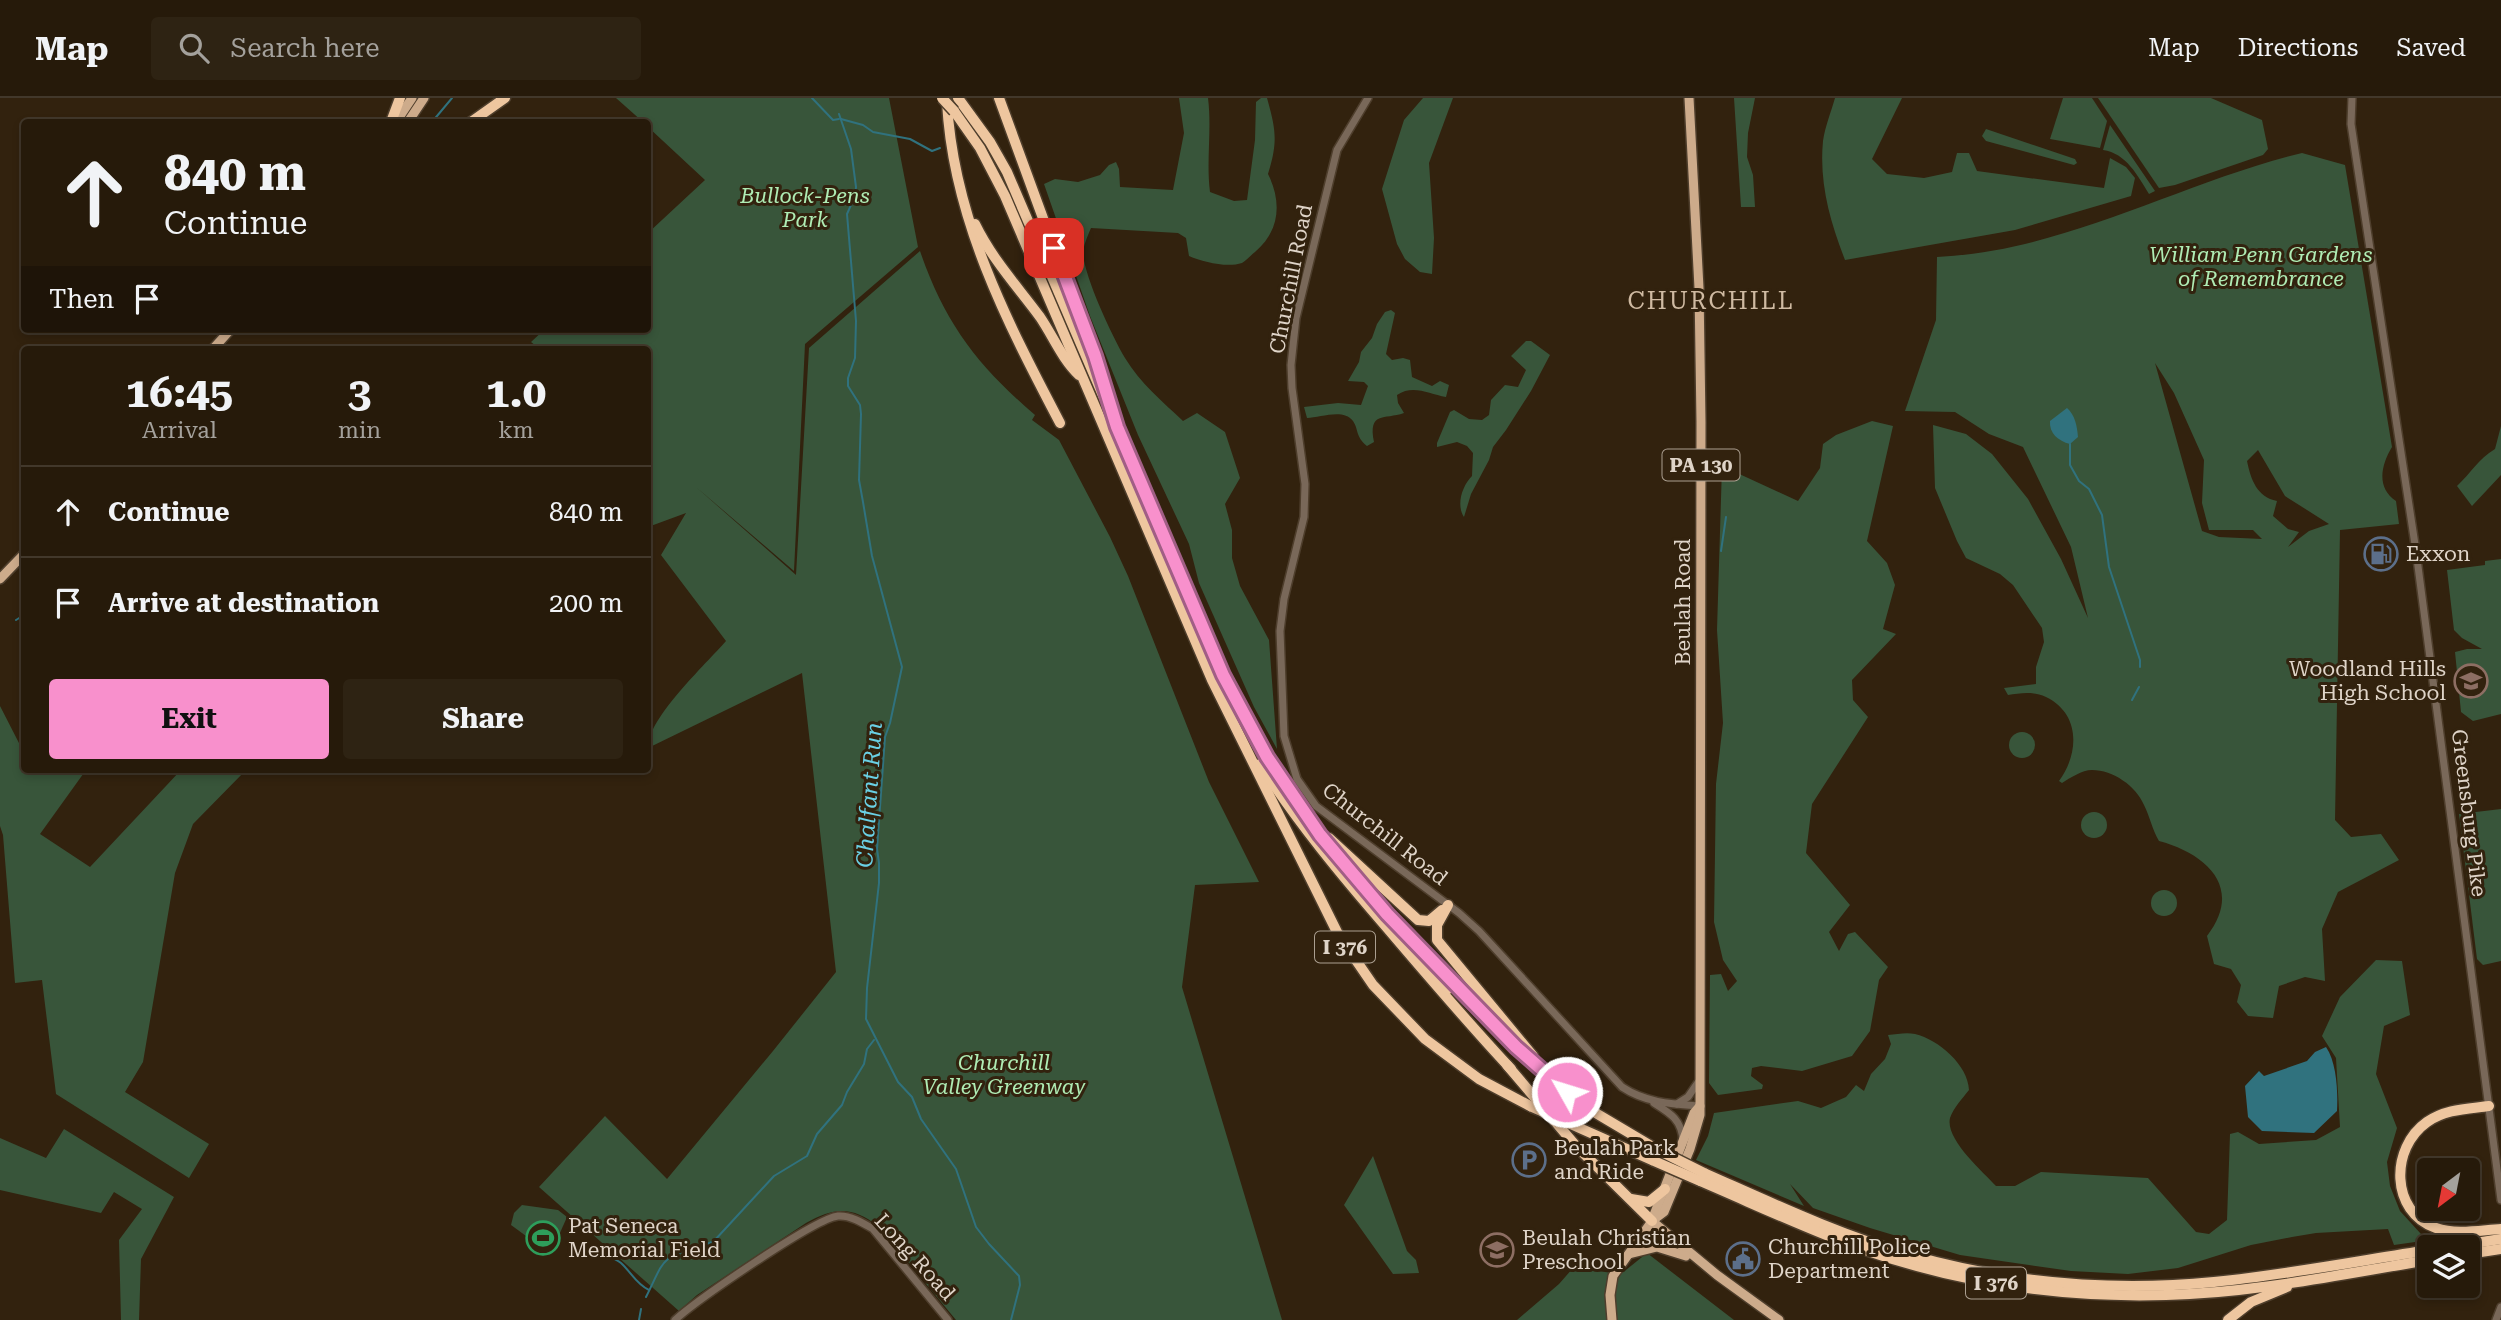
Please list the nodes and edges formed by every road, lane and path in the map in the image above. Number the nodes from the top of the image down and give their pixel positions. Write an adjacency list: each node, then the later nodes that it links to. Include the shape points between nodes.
1 (400, 98): 11 (highway)
2 (412, 98): 12 (main road)
3 (424, 98): 13 (main road)
4 (505, 98): 14 (highway)
5 (945, 98): 15 (highway); 18 (highway, I 376, bridge, via 996,177)
6 (958, 98): 20 (highway, I 376, via 1007,172)
7 (999, 98): 20 (highway)
8 (1368, 98): 25 (street, Churchill Road, via 1337,150 1296,318 1292,388 1305,469 1305,505 1282,615 1283,723 1293,771 1315,806)
9 (1689, 98): 28 (main road, Beulah Road / PA 130, via 1701,422)
10 (2352, 98): 33 (street, Greensburg Pike, via 2351,124 2416,551)
11 (394, 119)
12 (395, 119)
13 (410, 119)
14 (475, 119)
15 (959, 188): 18 (highway, via 993,256); 19 (highway, via 997,297)
16 (227, 333): 17 (main road)
17 (216, 346)
18 (1084, 381): 23 (highway, I 376)
19 (1060, 424)
20 (1117, 427): 24 (highway, I 376, via 1223,675 1267,757)
21 (21, 557): 22 (main road)
22 (0, 579)
23 (1234, 723): 27 (highway, via 1321,849); 35 (highway, I 376, bridge, via 1331,922 1373,985 1408,1024 1489,1086 1566,1122)
24 (1307, 816): 25 (highway, via 1419,920 1429,921); 26 (highway, I 376)
25 (1448, 905): 29 (highway, via 1436,929 1437,940); 30 (street, Churchill Road, via 1492,943 1615,1082)
26 (1387, 914): 27 (highway); 29 (highway, I 376)
27 (1511, 1069): 38 (highway)
28 (1701, 1077): 31 (street); 32 (main road, Beulah Road / PA 130)
29 (1553, 1081): 35 (highway, I 376)
30 (1650, 1101): 31 (street, Churchill Road); 34 (street, via 1678,1122)
31 (1677, 1104): 32 (street, Churchill Road)
32 (1700, 1106): 34 (main road, Beulah Road / PA 130); 40 (main road, Beulah Road / PA 130, via 1688,1156 1664,1212)
33 (2489, 1106): 39 (street, Greensburg Pike); 41 (highway, via 2448,1112 2421,1126 2404,1151 2400,1182 2413,1212 2433,1227)
34 (1683, 1146): 37 (main road, Beulah Road / PA 130)
35 (1656, 1155): 36 (highway, I 376, bridge)
36 (1702, 1177): 45 (highway, I 376, via 1888,1248 1956,1267 2049,1282 2131,1286 2213,1282); 50 (highway, I 376, via 1863,1249 2001,1284 2095,1294 2167,1295)
37 (1665, 1189): 38 (highway, via 1649,1202); 40 (main road, Beulah Road / PA 130)
38 (1627, 1198): 40 (highway)
39 (2501, 1200)
40 (1652, 1222): 47 (main road, Beulah Road / PA 130); 48 (main road)
41 (2501, 1229)
42 (2501, 1239): 43 (highway)
43 (2480, 1242)
44 (2501, 1249): 46 (highway)
45 (2417, 1252)
46 (2480, 1252)
47 (1628, 1254): 48 (main road, via 1662,1247); 54 (main road, Beulah Road / PA 130, via 1611,1283)
48 (1699, 1261): 55 (main road)
49 (2417, 1263): 50 (highway, I 376)
50 (2308, 1279): 56 (highway, via 2259,1298)
51 (2501, 1307): 57 (street)
52 (675, 1320): 53 (street, Long Road, via 774,1251 838,1216 859,1220 873,1229)
53 (948, 1320)
54 (1612, 1320)
55 (1779, 1320)
56 (2228, 1320)
57 (2496, 1320)

